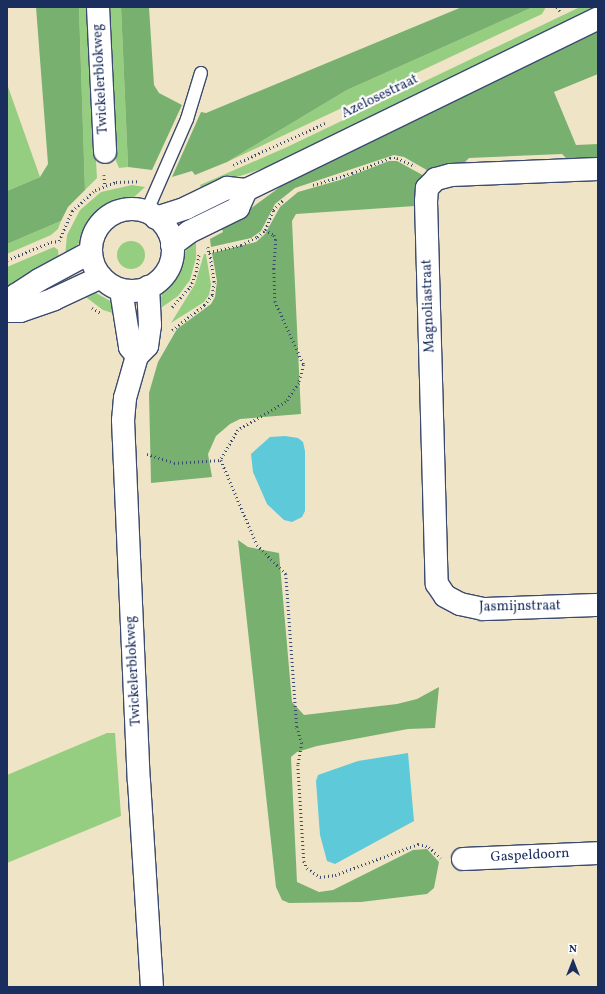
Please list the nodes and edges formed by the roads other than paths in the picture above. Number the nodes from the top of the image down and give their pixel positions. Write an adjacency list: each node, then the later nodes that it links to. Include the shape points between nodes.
1 (98, 7): 4 (street, Twickelerblokweg)
2 (598, 18): 6 (street, Azelosestraat)
3 (201, 72): 7 (lane, via 187,119)
4 (105, 152)
5 (598, 169): 16 (street, Magnoliastraat, via 451,175 436,179 427,188 437,584)
6 (246, 190): 7 (street, via 227,188 181,210); 8 (street, via 238,208 189,232)
7 (151, 215): 8 (street, via 169,234); 9 (street, via 129,210 107,218 93,237)
8 (172, 245): 11 (street, via 168,269 162,278)
9 (91, 252): 10 (street, via 96,271); 13 (street, via 16,294)
10 (101, 277): 12 (street); 14 (street, via 54,299 20,311)
11 (148, 287): 12 (street, via 134,291); 15 (street, Twickelerblokweg, via 150,325 147,346)
12 (121, 290): 15 (street, via 130,347)
13 (7, 304)
14 (7, 311)
15 (137, 356): 20 (street, Twickelerblokweg, via 125,398 124,450 138,781)
16 (445, 596): 17 (street, Jasmijnstraat, via 460,604 483,609)
17 (598, 605)
18 (598, 853): 19 (street, Gaspeldoorn)
19 (463, 859)
20 (152, 987)

